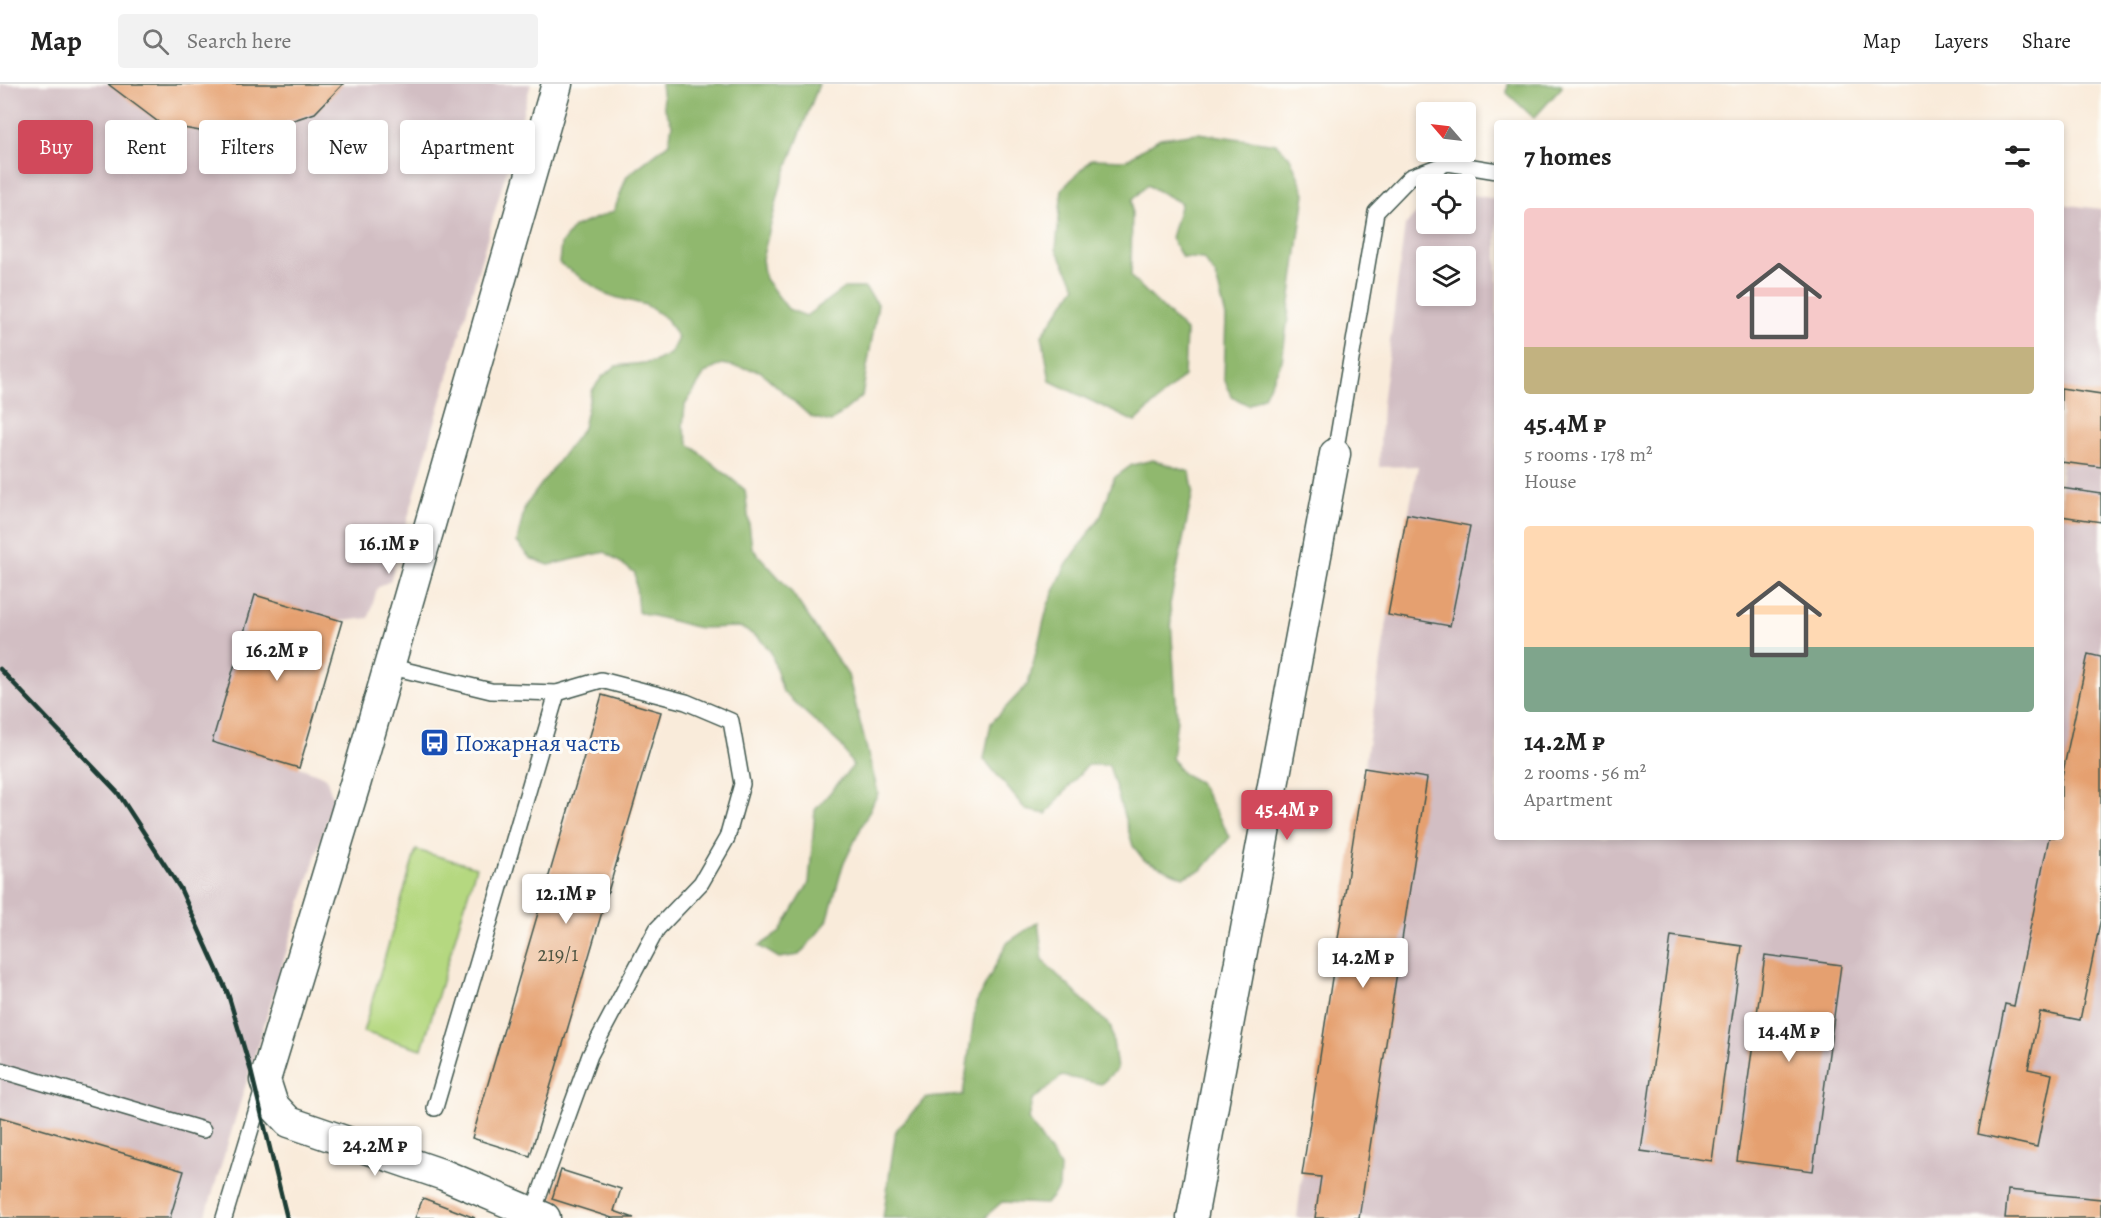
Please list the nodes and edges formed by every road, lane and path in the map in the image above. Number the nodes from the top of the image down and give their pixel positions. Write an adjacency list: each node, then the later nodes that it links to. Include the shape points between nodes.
1 (557, 84): 4 (street)
2 (1494, 171): 3 (lane, via 1448,163 1410,177 1376,212)
3 (1335, 454): 12 (street)
4 (388, 666): 5 (lane, via 491,691); 7 (street)
5 (557, 693): 8 (lane); 10 (lane, via 601,680 686,702 731,721 742,784 727,838 701,883 657,929 590,1055)
6 (0, 1070): 9 (lane)
7 (265, 1080): 10 (street, via 273,1105 289,1122 444,1175); 11 (lane)
8 (435, 1108)
9 (202, 1130)
10 (539, 1215)
11 (224, 1218)
12 (1192, 1218)

